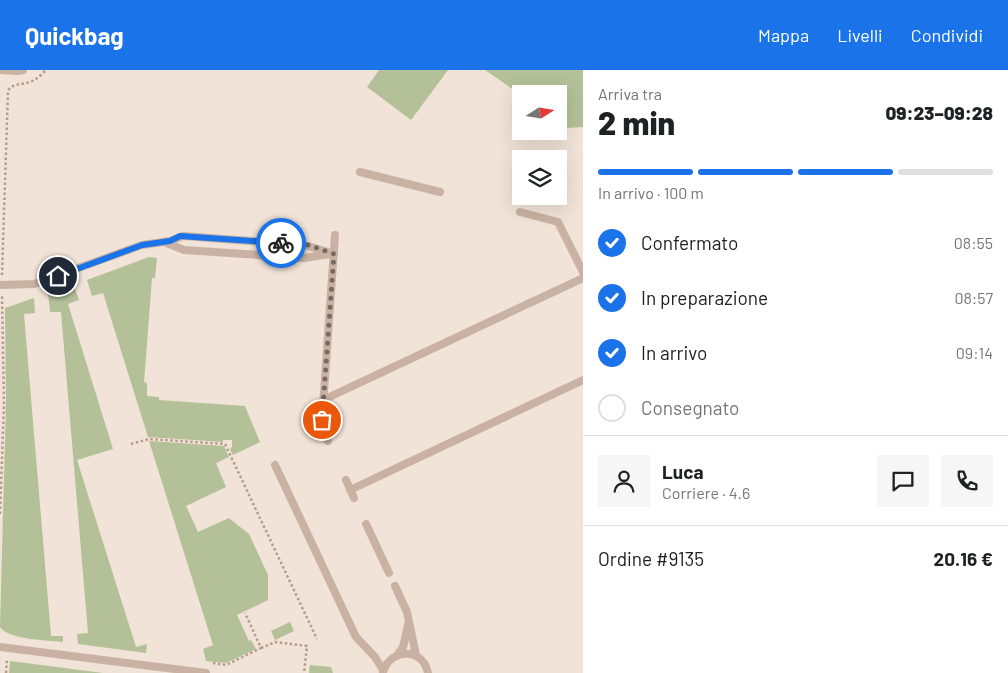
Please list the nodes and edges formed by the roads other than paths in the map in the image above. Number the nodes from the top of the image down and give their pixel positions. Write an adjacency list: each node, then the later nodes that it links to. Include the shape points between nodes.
1 (1, 70): 2 (lane)
2 (24, 70)
3 (360, 172): 4 (lane)
4 (440, 192)
5 (520, 212): 9 (lane, via 558,222)
6 (335, 236): 8 (lane)
7 (164, 242): 8 (lane, via 184,250 304,258); 8 (lane, via 185,236 305,245); 11 (lane, via 142,245 37,283)
8 (334, 254): 13 (lane)
9 (583, 272)
10 (583, 278): 13 (lane)
11 (0, 285)
12 (583, 380): 17 (lane)
13 (323, 400): 14 (lane, via 322,424)
14 (328, 441)
15 (275, 465): 26 (lane, via 358,640 375,657)
16 (346, 480): 17 (lane)
17 (350, 490): 18 (lane)
18 (354, 498)
19 (366, 524): 20 (lane)
20 (389, 573)
21 (396, 586): 22 (lane, via 407,612)
22 (408, 625): 24 (lane); 25 (lane)
23 (0, 646): 27 (lane)
24 (398, 654): 25 (lane); 26 (lane, via 387,662)
25 (416, 655): 28 (lane, via 425,663)
26 (383, 671)
27 (206, 673)
28 (428, 673)

